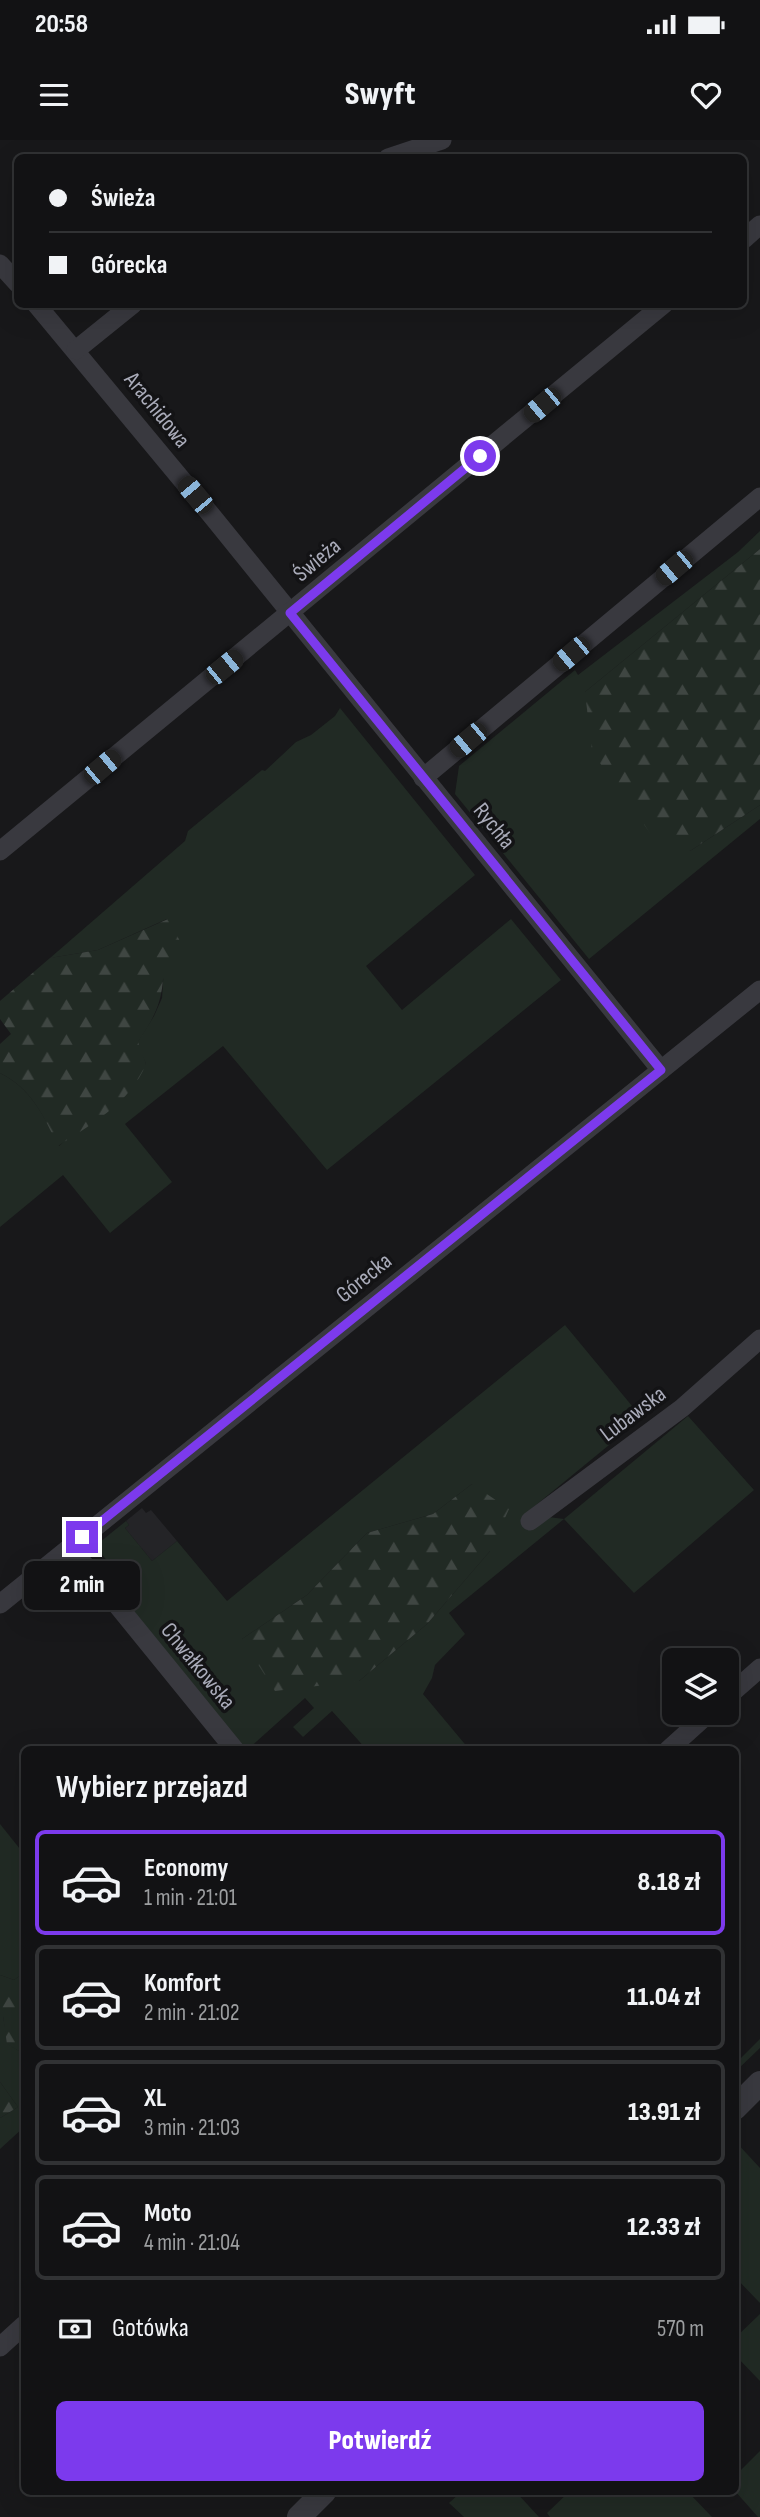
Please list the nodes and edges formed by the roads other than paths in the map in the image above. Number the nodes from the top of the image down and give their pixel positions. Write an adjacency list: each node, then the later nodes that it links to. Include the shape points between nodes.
1 (442, 140): 2 (street)
2 (400, 154)
3 (0, 264): 4 (street)
4 (14, 280)
5 (39, 308): 8 (street, Arachidowa)
6 (128, 308): 8 (street)
7 (659, 308): 10 (street, Świeża)
8 (76, 350): 10 (street, Arachidowa)
9 (760, 497): 11 (street)
10 (290, 613): 11 (street, Rychła); 12 (street, Świeża)
11 (423, 778): 14 (street, Rychła)
12 (0, 851)
13 (760, 990): 14 (street, Górecka)
14 (661, 1070): 17 (street, Górecka)
15 (760, 1339): 16 (street, Lubawska, via 682,1408)
16 (530, 1521)
17 (70, 1547): 18 (street, Górecka); 22 (street, Chwałkowska)
18 (0, 1604)
19 (760, 1668): 20 (street)
20 (739, 1687)
21 (696, 1725): 23 (street)
22 (232, 1746)
23 (672, 1746)
24 (760, 2083): 25 (street)
25 (739, 2104)
26 (21, 2328): 27 (street)
27 (0, 2347)
28 (321, 2495): 29 (street)
29 (299, 2517)

